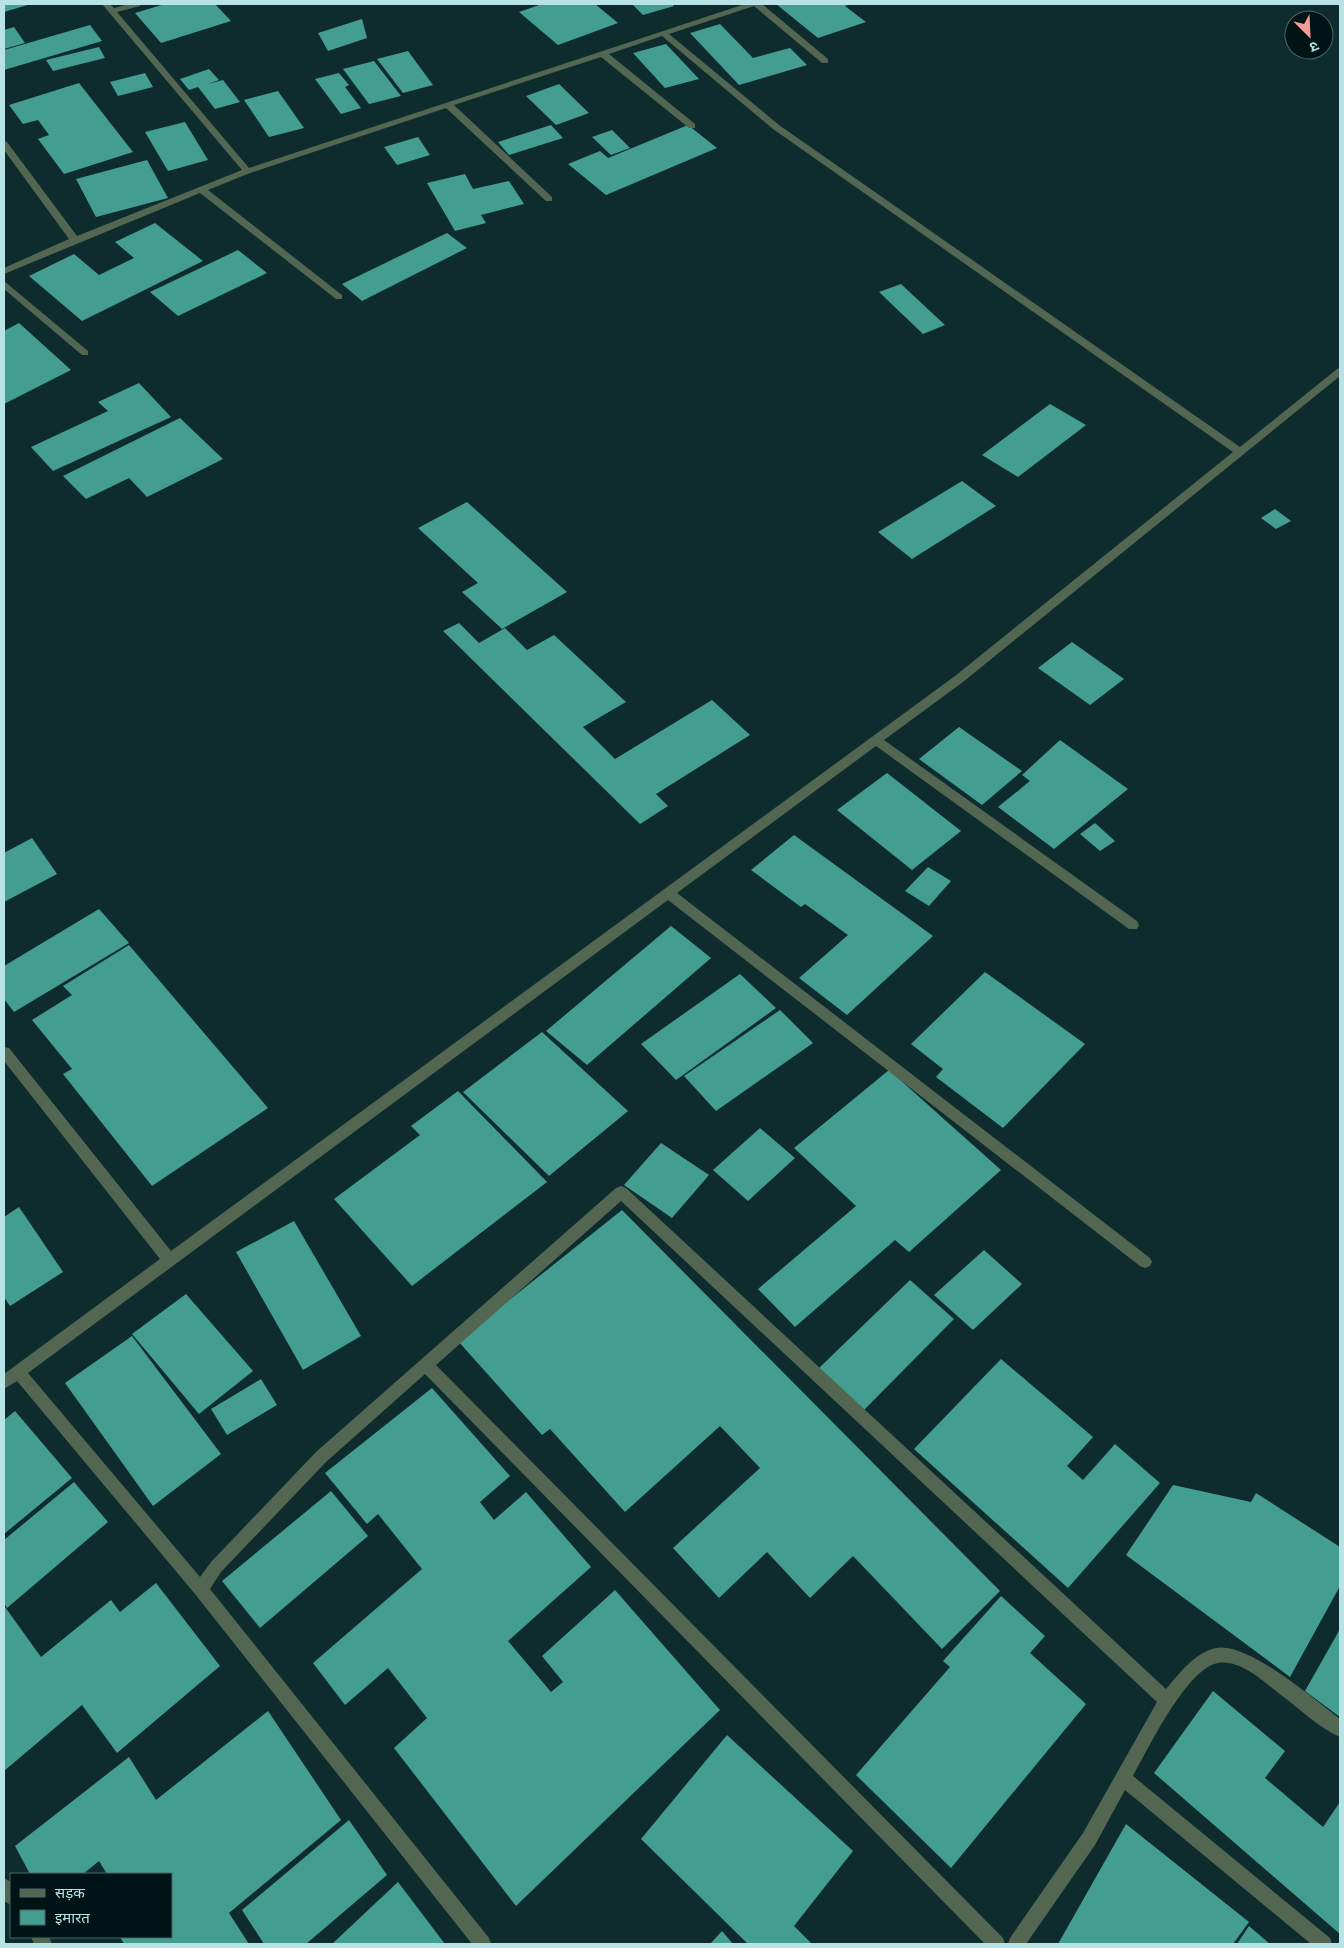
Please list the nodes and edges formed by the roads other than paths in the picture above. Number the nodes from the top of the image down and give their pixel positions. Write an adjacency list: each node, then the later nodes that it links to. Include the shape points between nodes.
1 (106, 4): 5 (street)
2 (137, 4): 5 (street)
3 (752, 4): 6 (street)
4 (757, 4): 8 (street)
5 (113, 11): 12 (street)
6 (663, 33): 7 (street); 21 (street, via 776,127)
7 (602, 53): 9 (street); 10 (street)
8 (825, 61)
9 (447, 104): 12 (street); 14 (street)
10 (692, 126)
11 (4, 144): 15 (street)
12 (247, 171): 13 (street)
13 (201, 189): 15 (street); 18 (street)
14 (549, 199)
15 (75, 240): 16 (street)
16 (4, 271)
17 (4, 284): 19 (street)
18 (339, 297)
19 (85, 353)
20 (1340, 371): 21 (street)
21 (1240, 452): 22 (street, via 959,679)
22 (876, 740): 23 (street); 24 (street)
23 (668, 893): 26 (street); 27 (street)
24 (1133, 925)
25 (4, 1052): 26 (street)
26 (169, 1260): 29 (street)
27 (1145, 1262)
28 (425, 1364): 31 (street, via 321,1456 216,1567); 32 (street, via 620,1192); 36 (street)
29 (18, 1371): 30 (street); 31 (street)
30 (4, 1382)
31 (200, 1589): 35 (street)
32 (1167, 1700): 33 (street, via 1195,1667 1217,1654 1238,1657 1261,1670); 34 (street)
33 (1340, 1729)
34 (1124, 1779): 37 (street, via 1089,1839); 38 (street)
35 (483, 1944)
36 (997, 1944)
37 (1016, 1944)
38 (1324, 1944)

